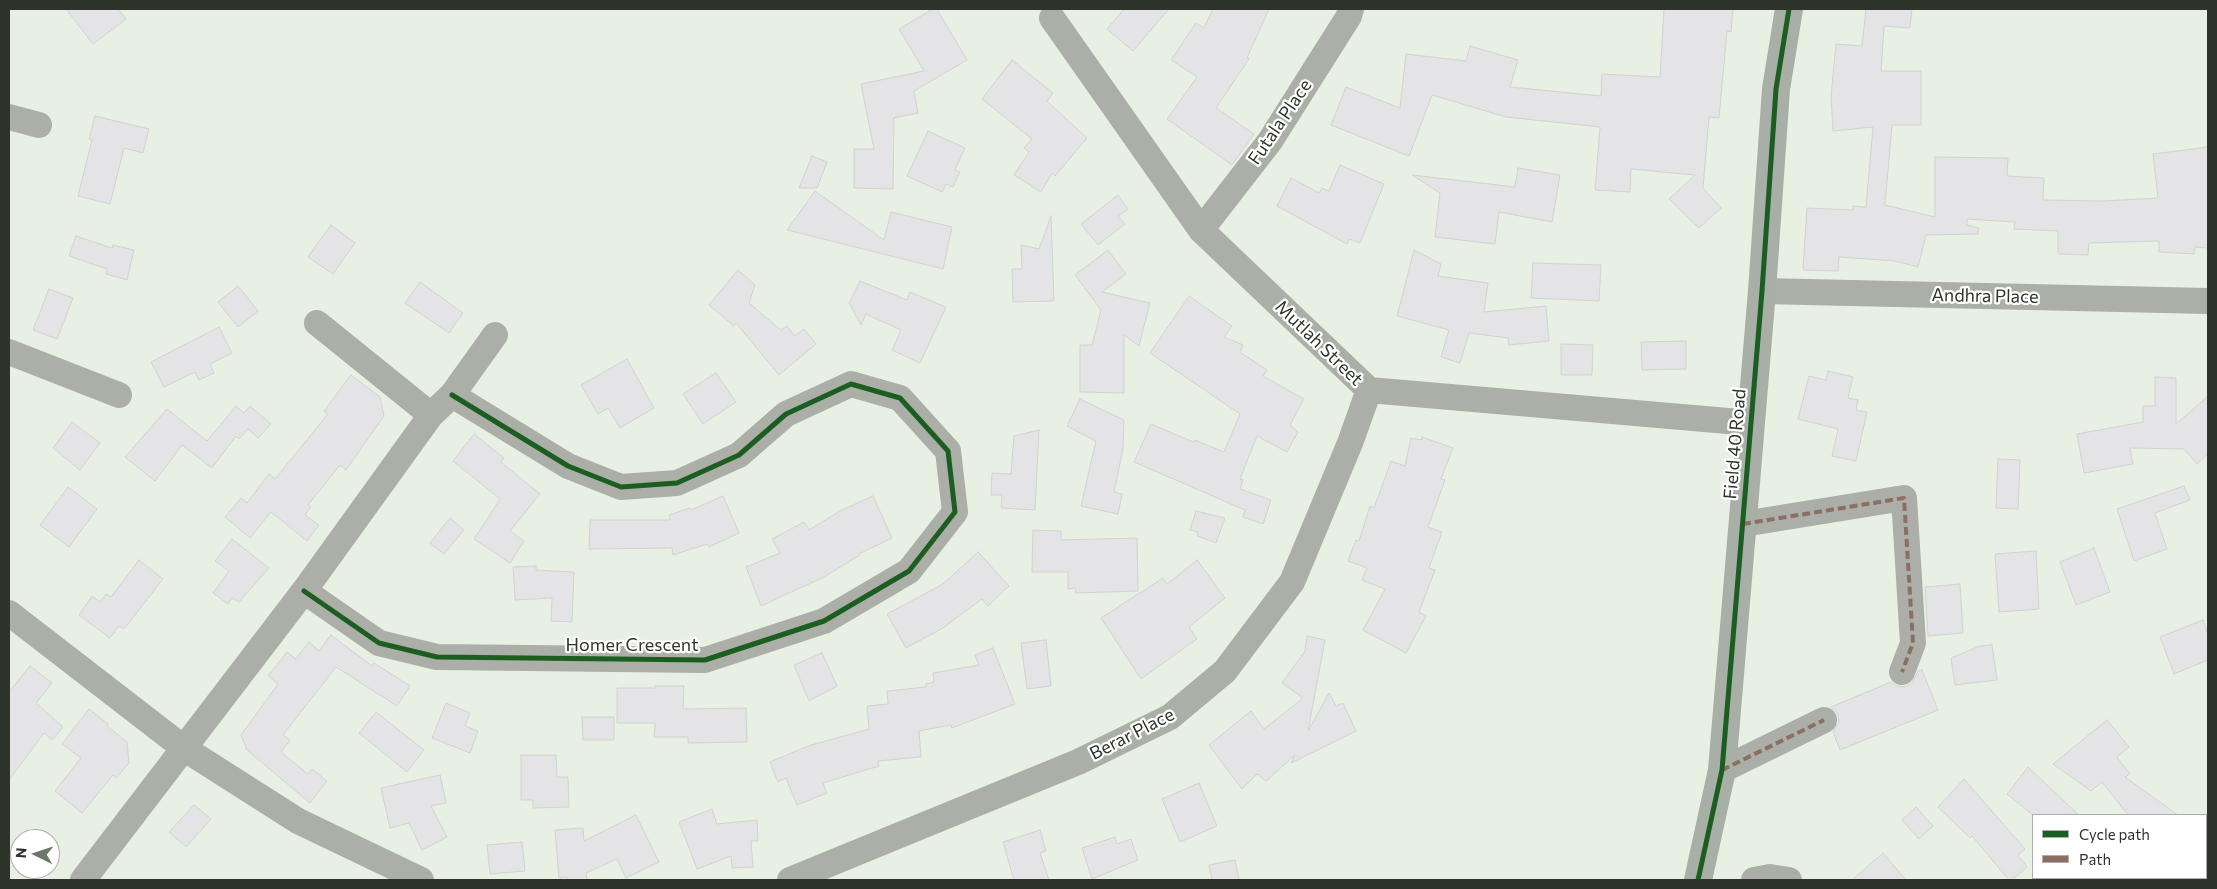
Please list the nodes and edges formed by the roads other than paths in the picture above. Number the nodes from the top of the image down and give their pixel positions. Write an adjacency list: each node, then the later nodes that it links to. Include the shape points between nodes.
1 (1351, 9): 6 (street, Futala Place, via 1270,141)
2 (1789, 9): 7 (street, Field 40 Road, via 1776,89)
3 (1052, 18): 6 (street, Mutlah Street)
4 (9, 117): 5 (street)
5 (39, 125)
6 (1201, 230): 12 (street, Mutlah Street)
7 (1762, 291): 8 (street, Andhra Place); 16 (street, Field 40 Road)
8 (2208, 302)
9 (317, 323): 15 (street)
10 (495, 335): 14 (street)
11 (9, 352): 13 (street)
12 (1368, 390): 16 (street, Mutlah Street); 26 (street, Berar Place, via 1347,451 1292,582 1225,672 1170,717 1086,758)
13 (119, 395)
14 (452, 395): 15 (street); 18 (street, Homer Crescent, via 568,466 621,487 677,483 739,455 786,414 851,384 900,398 948,451 955,512 909,570 841,611 824,621 705,660 437,657 379,643)
15 (431, 415): 18 (street)
16 (1751, 423): 17 (street, Field 40 Road)
17 (1743, 524): 20 (street, via 1904,498 1913,643); 23 (street, Field 40 Road)
18 (304, 591): 22 (street)
19 (9, 613): 22 (street)
20 (1902, 672)
21 (1824, 720): 23 (street)
22 (184, 750): 24 (street); 25 (street, via 298,821)
23 (1722, 770): 27 (street, Field 40 Road)
24 (83, 880)
25 (421, 880)
26 (790, 880)
27 (1698, 880)
28 (1754, 880): 29 (street, via 1770,877)
29 (1789, 880)

